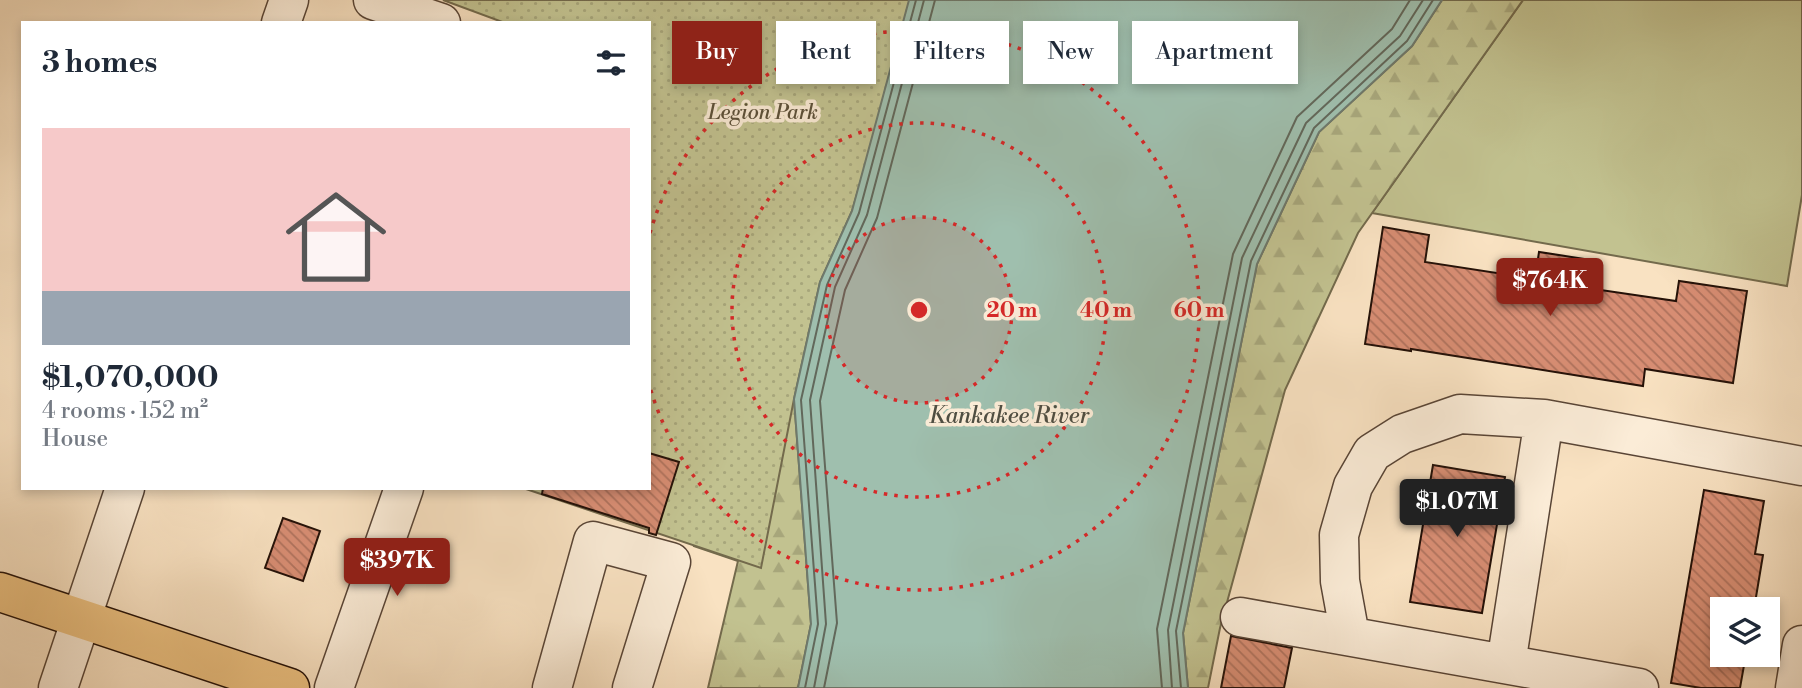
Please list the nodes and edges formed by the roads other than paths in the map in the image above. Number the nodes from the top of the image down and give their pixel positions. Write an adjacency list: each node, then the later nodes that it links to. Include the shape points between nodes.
1 (289, 0): 3 (street)
2 (373, 0): 4 (street)
3 (282, 21)
4 (435, 21)
5 (1544, 419): 6 (street); 12 (street, via 1460,414 1402,434 1372,453 1353,486 1339,535 1340,581); 14 (street)
6 (1802, 466)
7 (124, 490): 11 (street)
8 (403, 490): 17 (street)
9 (0, 592): 11 (main road)
10 (1240, 617): 12 (street)
11 (81, 619): 15 (street); 16 (main road)
12 (1350, 636): 14 (street)
13 (1802, 645): 21 (street)
14 (1506, 664): 20 (street)
15 (58, 688)
16 (290, 688)
17 (334, 688)
18 (552, 688): 19 (street, via 593,541 670,562)
19 (632, 688)
20 (1639, 688)
21 (1795, 688)

